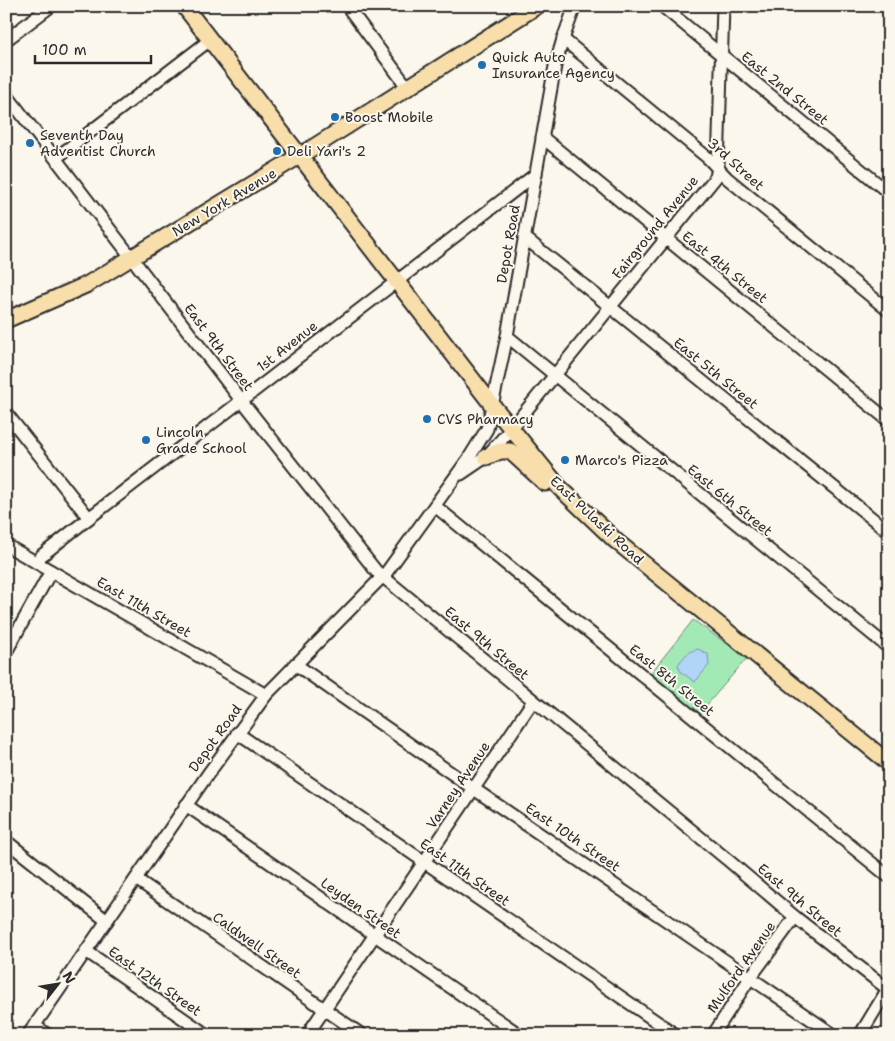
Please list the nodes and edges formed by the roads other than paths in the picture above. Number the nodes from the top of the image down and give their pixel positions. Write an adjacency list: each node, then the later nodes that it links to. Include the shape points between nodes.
1 (51, 6): 9 (street)
2 (184, 6): 10 (main road, East Pulaski Road)
3 (347, 6): 12 (street)
4 (537, 6): 12 (main road, New York Avenue)
5 (575, 6): 8 (street, Depot Road)
6 (662, 6): 11 (street, East 2nd Street)
7 (723, 6): 11 (street, Fairground Avenue)
8 (563, 38): 14 (street, Depot Road); 17 (street, 3rd Street)
9 (6, 40)
10 (210, 40): 15 (main road, East Pulaski Road); 16 (street)
11 (721, 56): 17 (street, Fairground Avenue); 19 (street, East 2nd Street)
12 (408, 88): 15 (main road, New York Avenue)
13 (6, 94): 16 (street, East 9th Street)
14 (542, 137): 18 (street, Depot Road); 21 (street, East 4th Street)
15 (300, 156): 22 (main road, New York Avenue); 23 (main road, East Pulaski Road)
16 (56, 158): 22 (street, East 9th Street)
17 (718, 168): 21 (street, Fairground Avenue, via 716,176); 25 (street, 3rd Street)
18 (536, 174): 20 (street, Depot Road); 23 (street, 1st Avenue)
19 (889, 193)
20 (524, 237): 24 (street, East 5th Street); 27 (street, Depot Road)
21 (665, 238): 24 (street, Fairground Avenue); 32 (street, East 4th Street)
22 (132, 257): 26 (main road, New York Avenue, via 88,284); 29 (street, East 9th Street)
23 (397, 280): 29 (street, 1st Avenue); 30 (main road, East Pulaski Road)
24 (609, 306): 28 (street, Fairground Avenue); 39 (street, East 5th Street)
25 (889, 311)
26 (6, 320)
27 (507, 336): 28 (street, East 6th Street); 30 (street, Depot Road)
28 (553, 375): 33 (street, Fairground Avenue); 44 (street, East 6th Street)
29 (241, 400): 38 (street, 1st Avenue); 43 (street, East 9th Street)
30 (493, 406): 33 (main road, East Pulaski Road); 35 (street, Depot Road, via 487,429)
31 (6, 413): 38 (street)
32 (889, 420)
33 (511, 429): 34 (street, Depot Road); 36 (main road, East Pulaski Road)
34 (486, 456): 35 (street, Depot Road); 36 (main road, via 510,451 547,485)
35 (453, 480): 37 (street, Depot Road)
36 (559, 487): 50 (main road, East Pulaski Road, via 622,546)
37 (435, 506): 43 (street, Depot Road); 55 (street, East 8th Street)
38 (89, 518): 41 (street, 1st Avenue, via 41,556)
39 (889, 532)
40 (6, 545): 41 (street, East 11th Street)
41 (37, 563): 42 (street, East 11th Street)
42 (51, 571): 45 (street); 47 (street, East 11th Street)
43 (382, 577): 46 (street, Depot Road); 48 (street, East 9th Street)
44 (889, 648)
45 (6, 652)
46 (295, 664): 47 (street, Depot Road); 51 (street, East 10th Street)
47 (266, 695): 49 (street, Depot Road)
48 (533, 701): 51 (street, Varney Avenue); 57 (street, East 9th Street)
49 (237, 734): 52 (street, Depot Road); 54 (street, East 11th Street)
50 (889, 763)
51 (474, 789): 54 (street, Varney Avenue); 61 (street, East 10th Street)
52 (186, 805): 56 (street, Depot Road); 59 (street, Leyden Street)
53 (6, 841): 58 (street)
54 (424, 862): 59 (street, Varney Avenue); 70 (street, East 11th Street)
55 (889, 878)
56 (136, 879): 58 (street, Depot Road); 63 (street, Caldwell Street)
57 (795, 917): 61 (street, Mulford Avenue); 62 (street, East 9th Street)
58 (107, 921): 60 (street, Depot Road)
59 (374, 935): 63 (street, Varney Avenue); 69 (street, Leyden Street)
60 (86, 951): 64 (street, Depot Road); 66 (street, East 12th Street)
61 (750, 978): 71 (street, Mulford Avenue); 72 (street, East 10th Street)
62 (888, 989): 73 (street)
63 (324, 1009): 67 (street, Varney Avenue); 68 (street, Caldwell Street)
64 (31, 1030): 65 (street)
65 (48, 1035)
66 (207, 1035)
67 (307, 1035)
68 (362, 1035)
69 (520, 1035)
70 (676, 1035)
71 (713, 1035)
72 (834, 1035)
73 (860, 1035)

